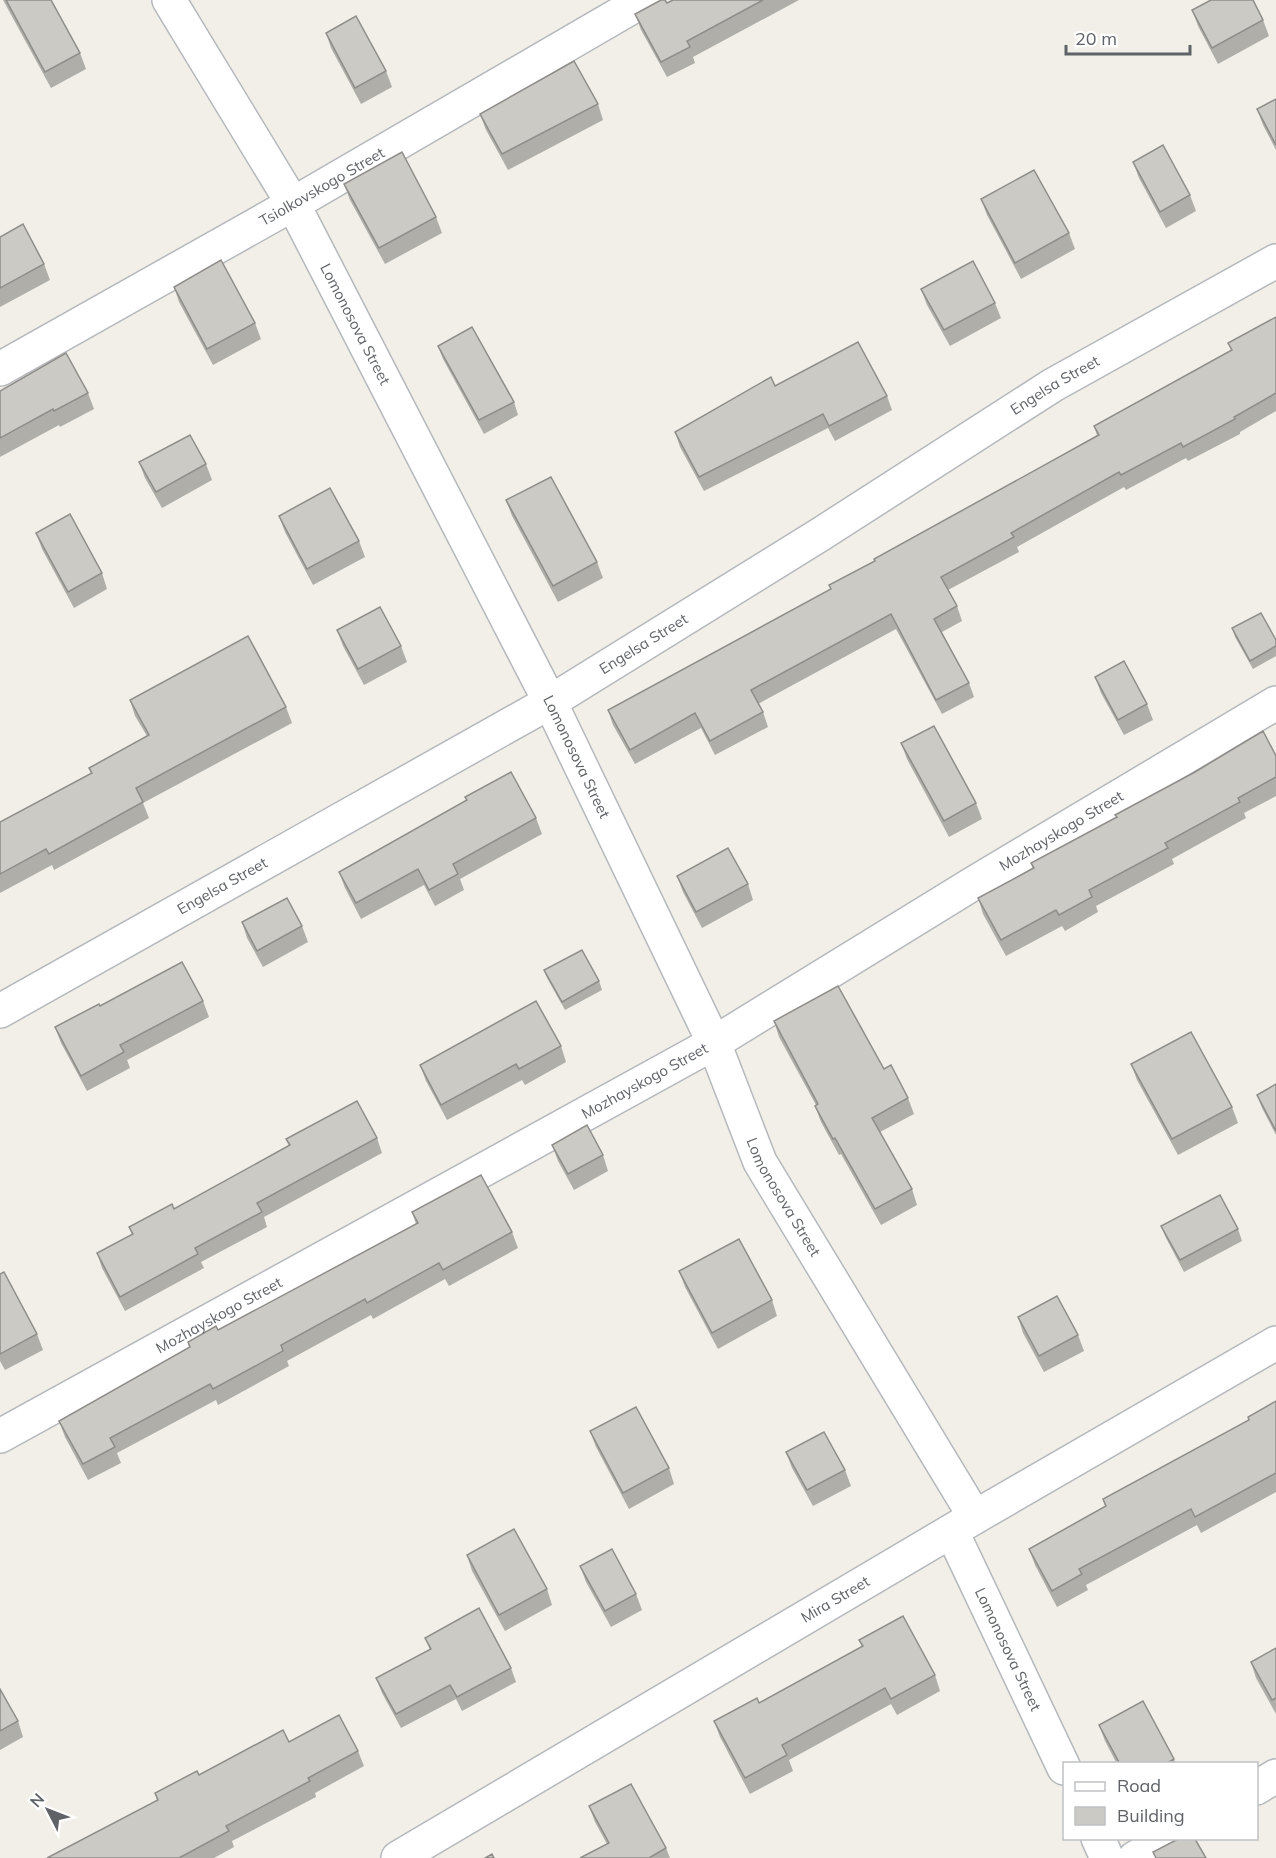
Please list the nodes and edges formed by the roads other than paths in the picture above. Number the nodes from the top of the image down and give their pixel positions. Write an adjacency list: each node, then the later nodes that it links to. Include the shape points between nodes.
1 (169, 0): 3 (street, Lomonosova Street)
2 (644, 0): 3 (street, Tsiolkovskogo Street)
3 (293, 204): 5 (street, Tsiolkovskogo Street); 6 (street, Lomonosova Street)
4 (1276, 261): 6 (street, Engelsa Street, via 1053,385)
5 (0, 369)
6 (550, 702): 8 (street, Engelsa Street); 9 (street, Lomonosova Street)
7 (1276, 703): 9 (street, Mozhayskogo Street)
8 (0, 1011)
9 (714, 1043): 11 (street, Mozhayskogo Street); 12 (street, Lomonosova Street, via 760,1162)
10 (1276, 1343): 12 (street, Mira Street)
11 (0, 1436)
12 (964, 1524): 13 (street, Lomonosova Street); 18 (street, Mira Street)
13 (1063, 1763)
14 (1276, 1776): 15 (street)
15 (1258, 1787)
16 (1098, 1840): 19 (street)
17 (1167, 1840): 20 (street)
18 (398, 1858)
19 (1107, 1858)
20 (1135, 1858)

